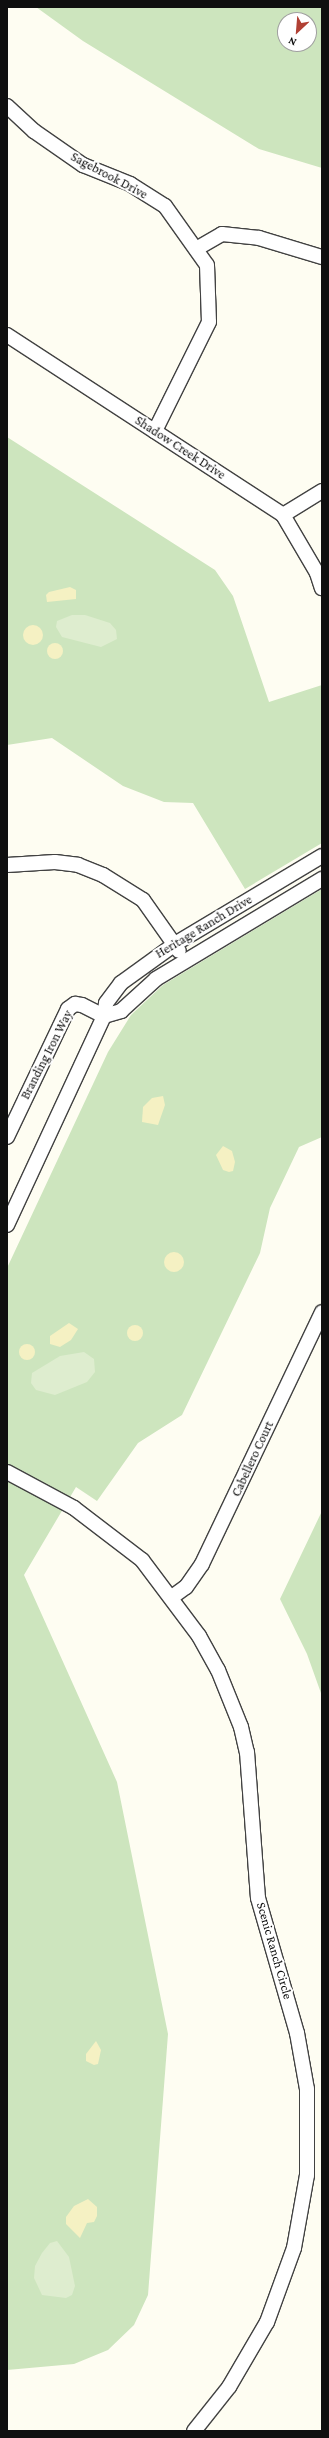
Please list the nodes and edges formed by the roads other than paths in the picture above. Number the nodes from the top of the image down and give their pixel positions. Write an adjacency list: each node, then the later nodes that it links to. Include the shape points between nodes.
1 (7, 106): 2 (street, Sagebrook Drive, via 34,131 83,165 130,184 164,206)
2 (196, 249): 3 (street, via 222,234 259,238); 5 (street, Sagebrook Drive, via 207,265 209,322)
3 (322, 257)
4 (7, 335): 5 (street, Shadow Creek Drive)
5 (154, 431): 7 (street, Shadow Creek Drive)
6 (322, 491): 7 (street)
7 (283, 516): 8 (street, Shadow Creek Drive, via 317,573)
8 (322, 588)
9 (322, 856): 12 (street, Heritage Ranch Drive)
10 (7, 865): 12 (street, via 55,862 78,865 103,875 143,900)
11 (322, 879): 13 (street, Heritage Ranch Drive)
12 (175, 944): 13 (street); 14 (street, Heritage Ranch Drive, via 120,983 106,1002)
13 (184, 960): 14 (street, Heritage Ranch Drive, via 143,988 121,1011)
14 (104, 1016): 15 (street, Branding Iron Way, via 82,1005 75,1004 68,1009); 16 (street, Heritage Ranch Drive)
15 (7, 1137)
16 (7, 1225)
17 (322, 1312): 19 (street, Cabellero Court, via 202,1564 186,1587)
18 (7, 1472): 19 (street, Scenic Ranch Circle, via 74,1508 120,1540 142,1560)
19 (172, 1597): 20 (street, Scenic Ranch Circle, via 218,1670 241,1727 251,1781 258,1898 297,2033 309,2118 307,2175 298,2228 276,2300 243,2366)
20 (194, 2431)

